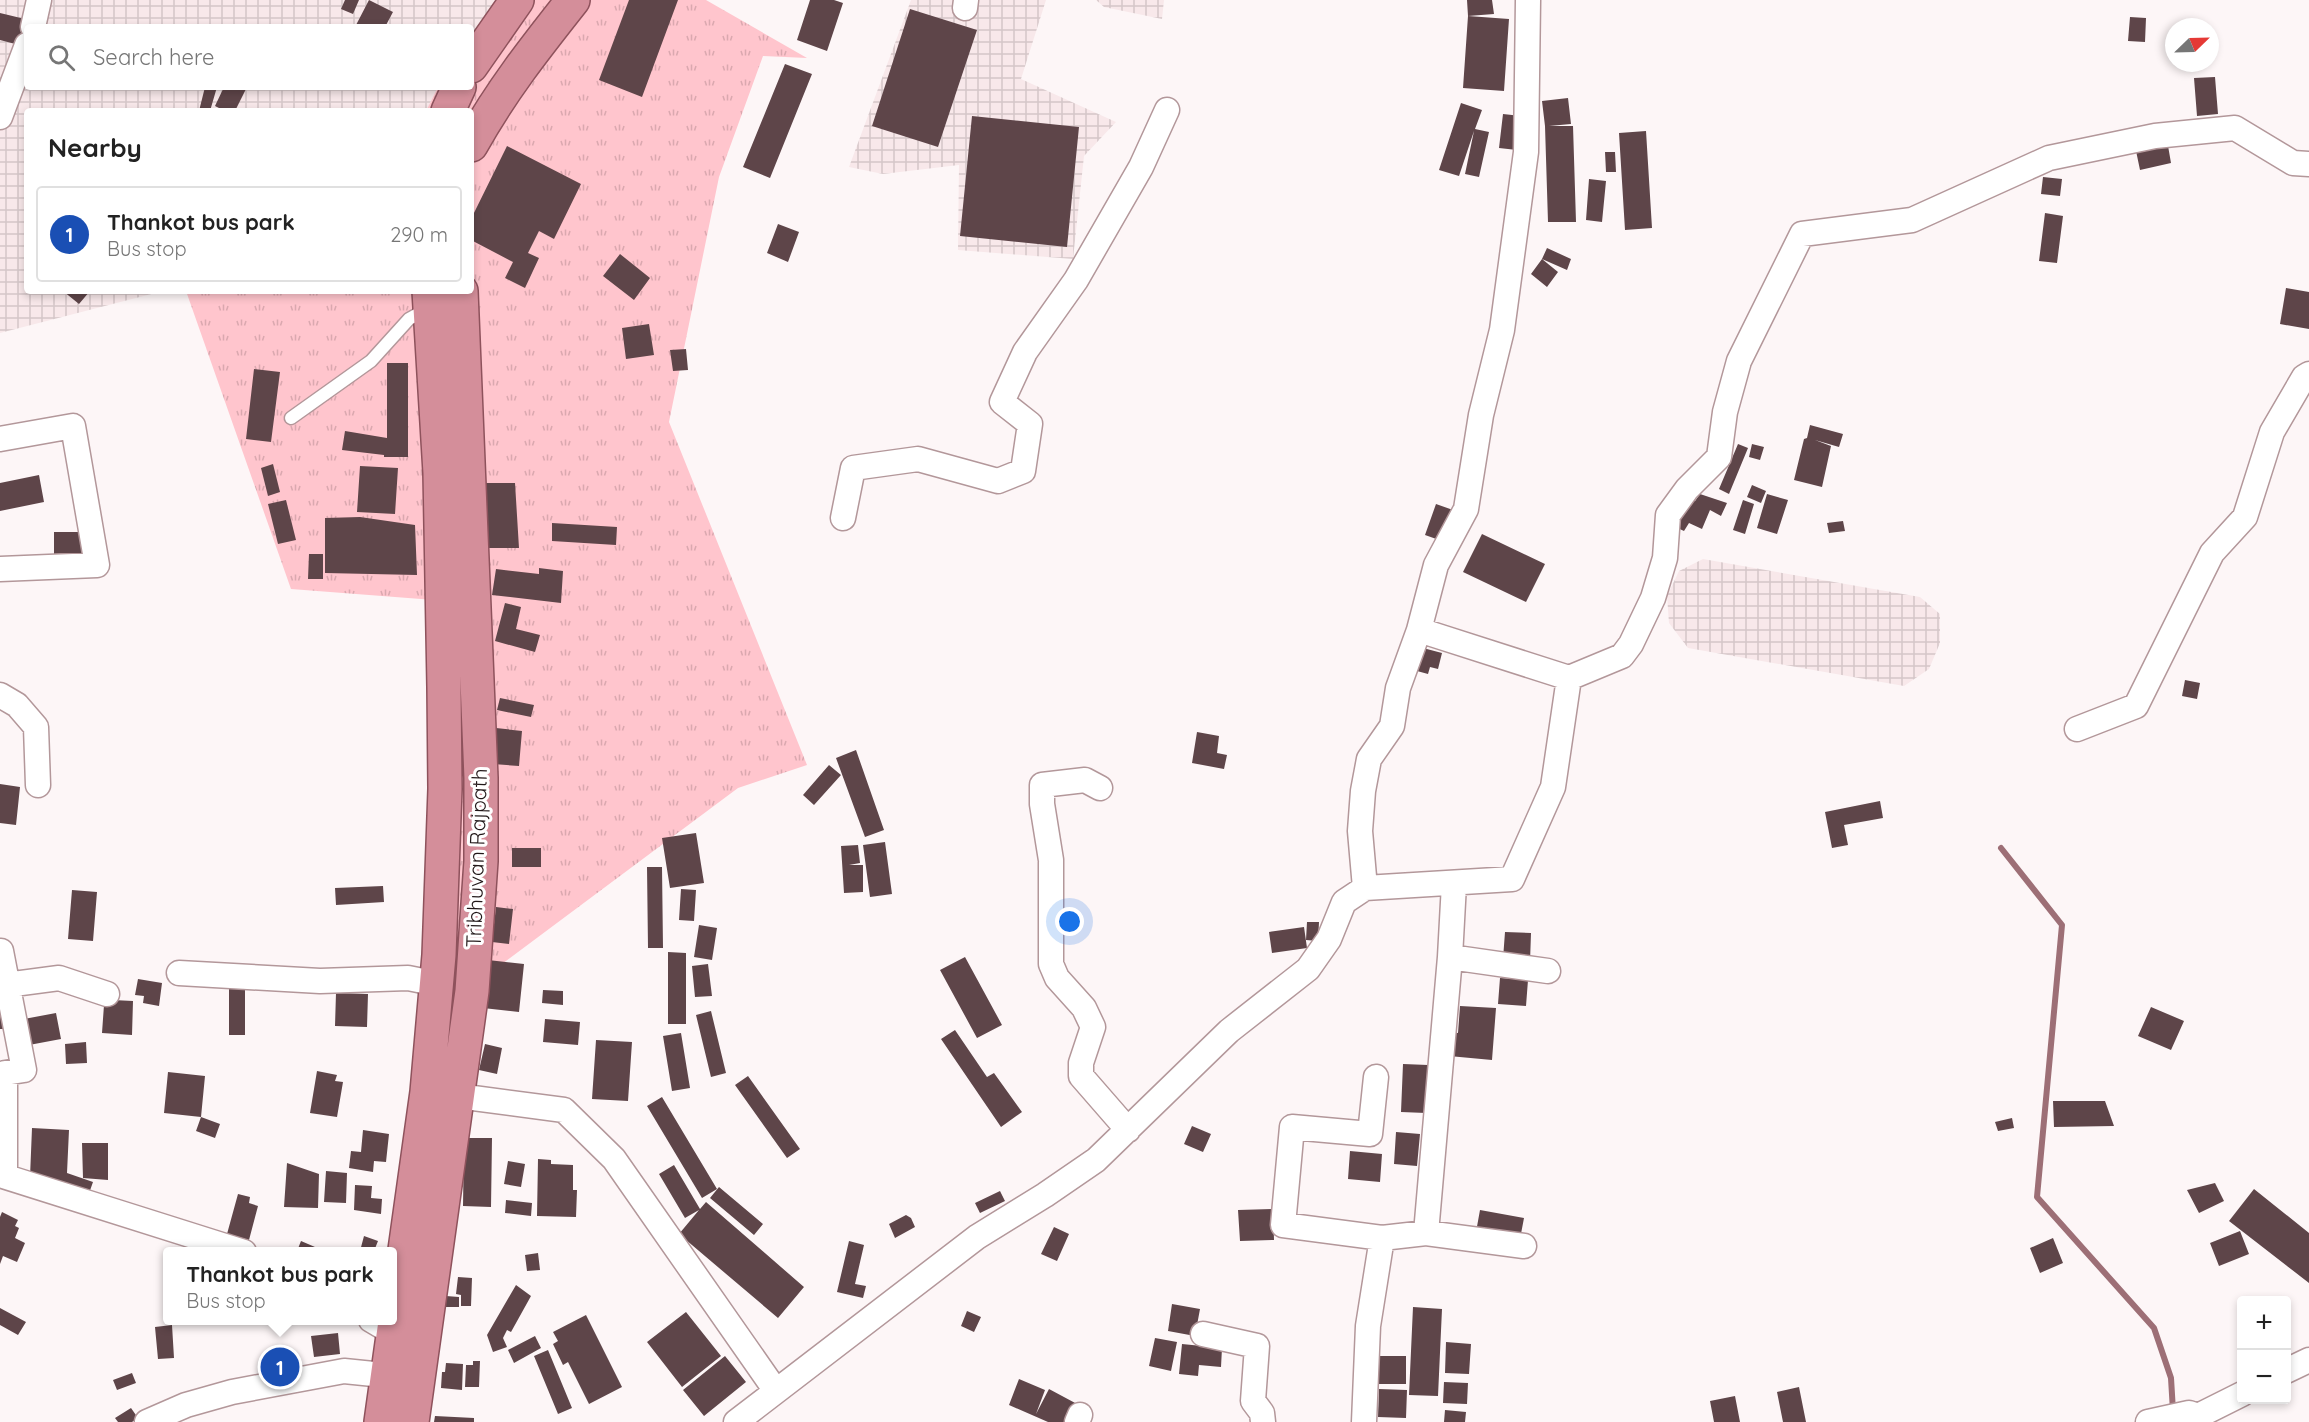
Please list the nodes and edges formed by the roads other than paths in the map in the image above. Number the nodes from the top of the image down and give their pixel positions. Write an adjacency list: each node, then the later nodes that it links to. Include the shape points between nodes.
1 (39, 0): 5 (street)
2 (517, 0): 7 (highway)
3 (573, 0): 12 (highway, via 523,62)
4 (1528, 0): 20 (street, via 1526,152 1502,330 1481,415 1466,509 1436,565)
5 (34, 24)
6 (24, 53): 11 (street)
7 (474, 62)
8 (458, 90): 9 (highway)
9 (449, 108)
10 (1167, 110): 18 (street, via 1141,167 1076,280 1025,352 1002,402 1030,424 1023,471 998,481 918,459 853,468)
11 (0, 117)
12 (474, 140)
13 (2309, 164): 21 (street, via 2293,162 2235,128 2155,136 2049,158 1912,220 1802,234 1739,361 1725,412 1719,457 1668,515 1665,558 1653,598 1631,644 1622,656)
14 (446, 302): 16 (lane, via 409,319 371,361); 32 (highway, Tribhuvan Rajpath, via 440,473 445,789); 36 (highway, Tribhuvan Rajpath, via 481,790 474,960)
15 (2309, 374): 23 (street, via 2272,432 2245,517 2212,553 2136,706)
16 (291, 418)
17 (0, 440): 19 (street, via 73,426 97,565)
18 (843, 518)
19 (0, 569)
20 (1419, 630): 21 (street); 27 (street, via 1398,688 1392,726 1369,759 1360,831)
21 (1569, 678): 26 (street, via 1553,787 1512,879)
22 (0, 695): 24 (street, via 17,705 36,727)
23 (2077, 729)
24 (38, 785)
25 (1100, 788): 37 (street, via 1085,780 1042,785 1051,860 1051,964 1057,978 1084,1008 1093,1027 1081,1063 1081,1076)
26 (1454, 884): 27 (street); 29 (street)
27 (1365, 888): 37 (street, via 1344,902 1329,939 1308,969 1229,1031)
28 (1, 951): 33 (street)
29 (1450, 957): 30 (street); 39 (street)
30 (1548, 971)
31 (179, 973): 32 (street, via 320,981 408,978)
32 (438, 984): 43 (highway, Tribhuvan Rajpath, via 428,1092)
33 (6, 985): 34 (street, via 59,978); 38 (street, via 24,1070 5,1073)
34 (107, 994)
35 (1376, 1077): 40 (street, via 1370,1134 1292,1127 1283,1225)
36 (458, 1096): 48 (highway, Tribhuvan Rajpath); 49 (street, via 564,1110 614,1159)
37 (1128, 1130): 49 (street, via 1096,1160 977,1237)
38 (2, 1176): 42 (street)
39 (1426, 1233): 40 (street); 41 (street)
40 (1382, 1238): 57 (street, via 1368,1326)
41 (1524, 1246)
42 (231, 1247)
43 (397, 1250)
44 (382, 1327): 48 (highway, Tribhuvan Rajpath)
45 (1203, 1334): 56 (street, via 1257,1346 1253,1401)
46 (2309, 1360): 47 (street)
47 (2291, 1369)
48 (402, 1377): 52 (street, via 344,1371 232,1392 186,1405); 53 (highway, Tribhuvan Rajpath); 54 (highway, Tribhuvan Rajpath)
49 (776, 1391): 55 (street)
50 (2237, 1396): 51 (street)
51 (2189, 1416): 58 (street)
52 (147, 1422)
53 (381, 1422)
54 (412, 1422)
55 (736, 1422)
56 (1263, 1422)
57 (1364, 1422)
58 (2148, 1422)

